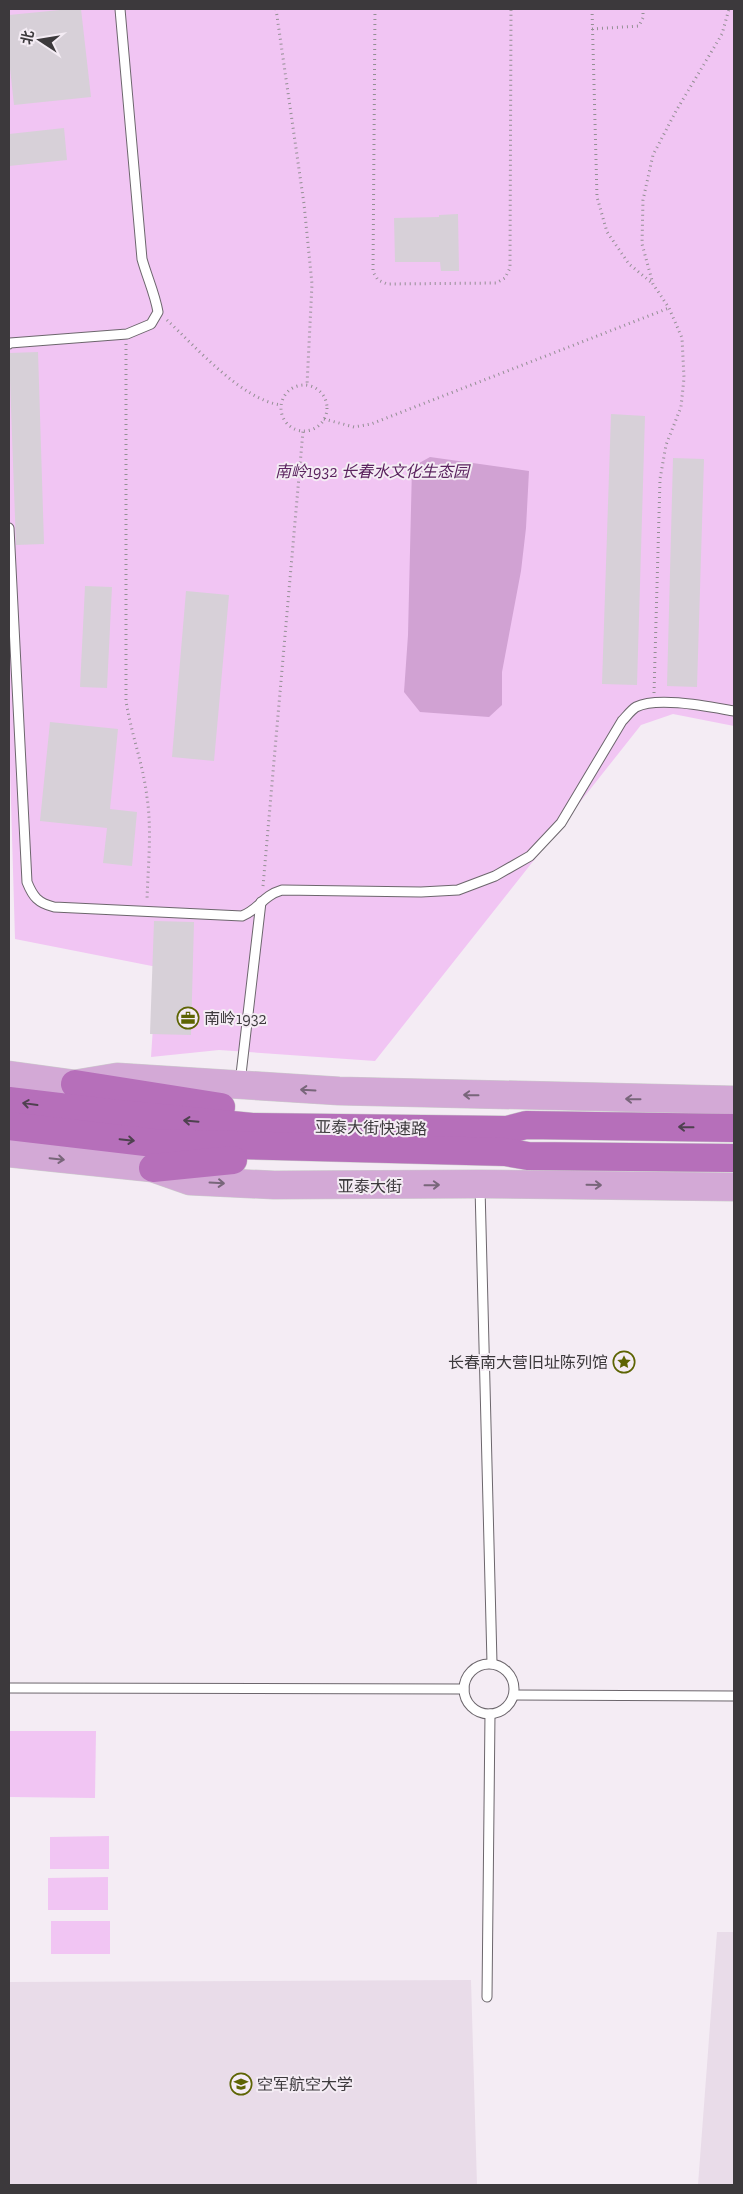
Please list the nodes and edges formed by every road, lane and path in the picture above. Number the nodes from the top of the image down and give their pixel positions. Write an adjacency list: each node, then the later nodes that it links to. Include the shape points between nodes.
1 (120, 9): 11 (lane, via 142,259)
2 (276, 9): 14 (path, via 312,284)
3 (374, 9): 4 (path, via 373,272 378,280 387,284 496,283 510,268)
4 (511, 9)
5 (592, 9): 8 (path)
6 (643, 9): 8 (path, via 639,26)
7 (729, 9): 9 (path, via 722,34 653,156 643,200 642,244)
8 (592, 29): 9 (path, via 597,197 607,232 629,264)
9 (653, 284): 10 (path)
10 (669, 308): 16 (path, via 371,424 354,427); 19 (path, via 682,338 684,378 681,407 666,445 660,479)
11 (158, 312): 12 (lane, via 151,324); 15 (path, via 252,396)
12 (126, 334): 13 (lane); 22 (path, via 126,700 147,798 150,831)
13 (9, 344)
14 (307, 385): 15 (path, via 293,387 286,392); 16 (path, via 320,391 325,398)
15 (281, 405): 17 (path, via 285,422)
16 (324, 419): 17 (path, via 313,429)
17 (303, 431): 21 (path)
18 (9, 528): 22 (lane, via 27,882 32,894 42,904 54,907)
19 (653, 703): 20 (lane, via 694,704); 21 (lane, via 636,707 622,721 561,823 530,856 495,876 458,890 282,890)
20 (734, 711)
21 (261, 902): 22 (lane, via 252,912 242,916); 25 (lane)
22 (147, 911)
23 (9, 1076): 24 (main road)
24 (75, 1084): 25 (main road, via 117,1077); 28 (highway, via 257,1112 506,1117)
25 (239, 1086): 26 (main road, one-way to 25, via 349,1092)
26 (734, 1100)
27 (9, 1101): 28 (highway, 亚泰大街快速路, one-way to 27, via 507,1130 252,1127)
28 (526, 1125): 30 (highway, 亚泰大街快速路, one-way to 28)
29 (9, 1126): 32 (highway, 亚泰大街快速路, one-way to 32, via 154,1142 505,1152)
30 (734, 1128)
31 (9, 1154): 34 (main road, 亚泰大街, one-way to 34)
32 (528, 1156): 33 (highway, 亚泰大街快速路); 34 (highway, via 506,1166 230,1160)
33 (734, 1158)
34 (153, 1168): 35 (main road, 亚泰大街, one-way to 35, via 190,1181 209,1182 360,1186)
35 (480, 1184): 36 (main road, 亚泰大街, one-way to 36); 37 (lane)
36 (734, 1187)
37 (492, 1663): 39 (lane, via 479,1665 470,1671); 40 (lane, via 506,1668 512,1676)
38 (9, 1688): 39 (lane)
39 (464, 1689): 42 (lane, via 468,1703 474,1709)
40 (514, 1695): 41 (lane); 42 (lane, via 508,1706)
41 (734, 1696)
42 (490, 1714): 43 (lane)
43 (486, 1997)

